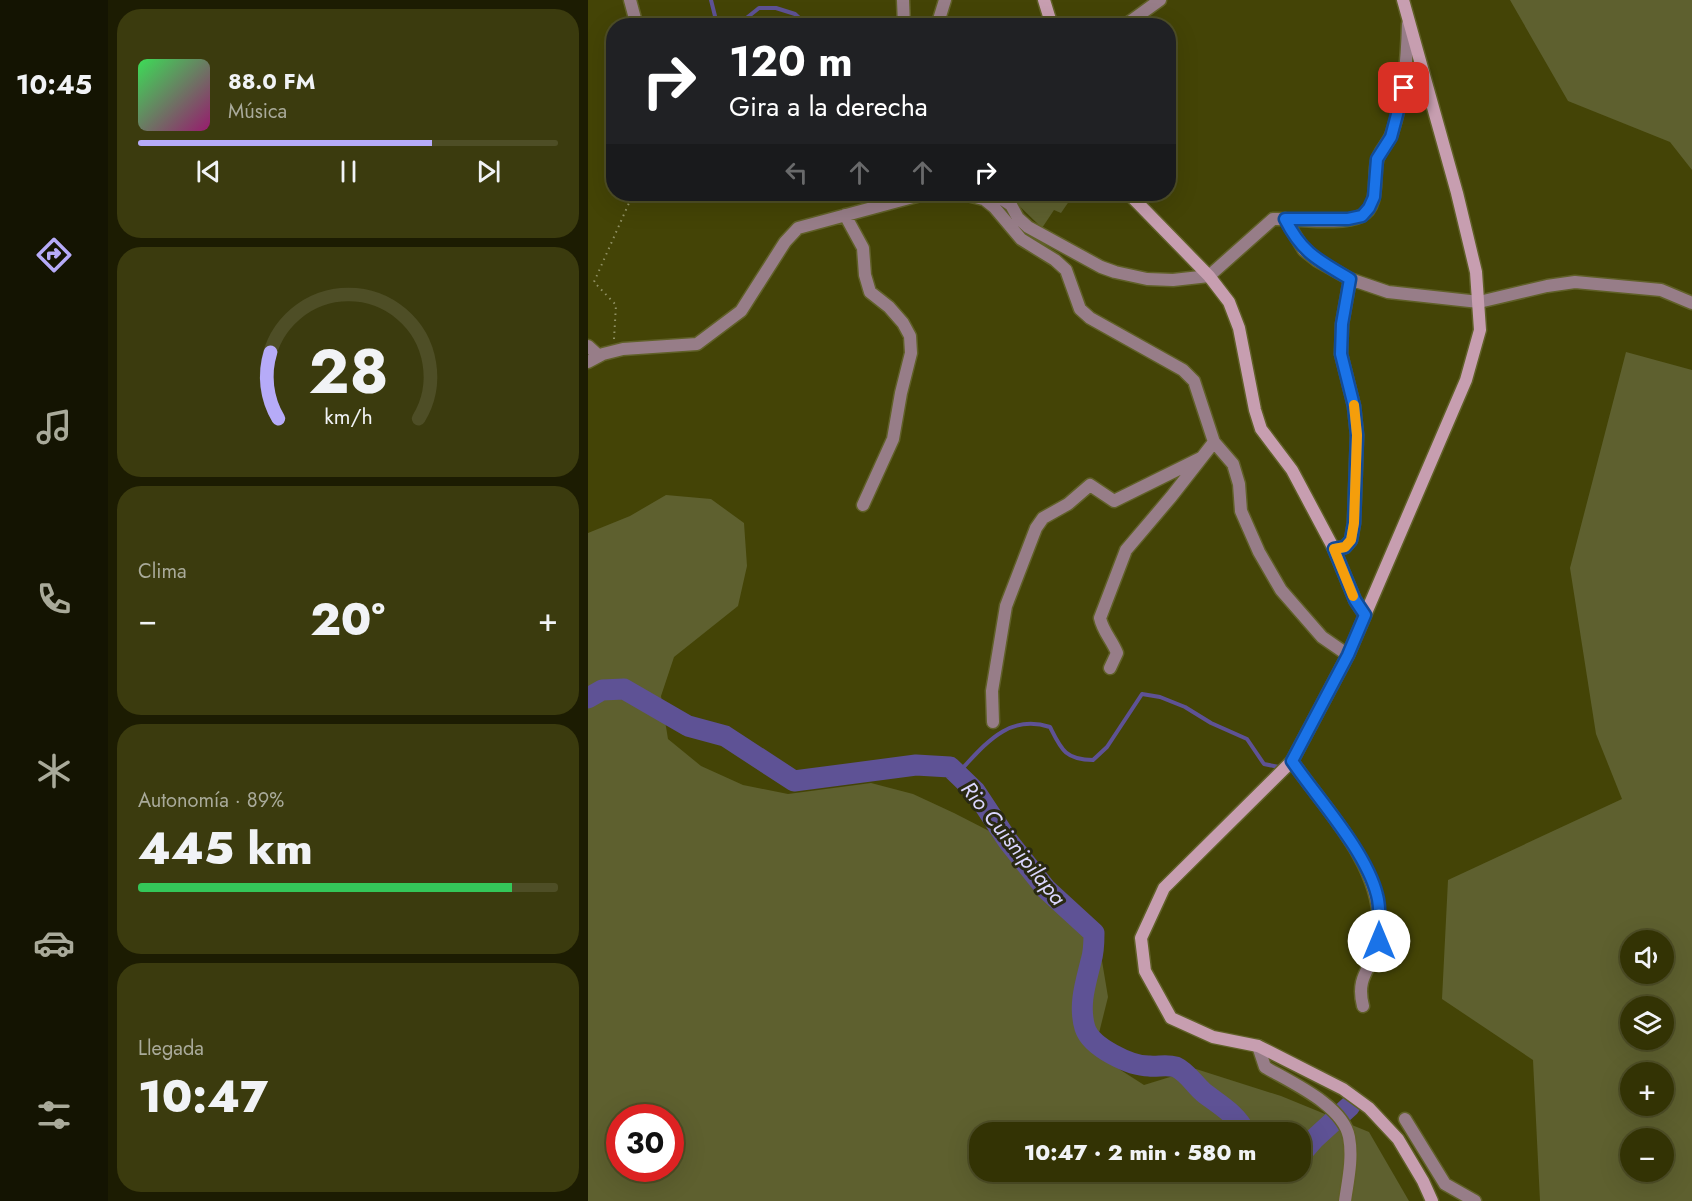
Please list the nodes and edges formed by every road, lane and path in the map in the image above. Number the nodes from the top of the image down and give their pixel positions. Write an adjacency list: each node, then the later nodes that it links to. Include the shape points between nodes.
1 (630, 0): 7 (street)
2 (903, 0): 8 (street)
3 (945, 0): 9 (street)
4 (1044, 0): 10 (street)
5 (1160, 0): 11 (street)
6 (1403, 0): 12 (street)
7 (635, 18)
8 (904, 18)
9 (939, 18)
10 (1050, 18)
11 (1135, 18)
12 (1408, 20): 19 (street, via 1402,100 1391,137 1377,159 1374,197 1369,208 1362,216 1348,219); 22 (street, via 1457,193)
13 (630, 201): 25 (path, via 594,282 616,305)
14 (896, 201): 18 (street)
15 (986, 201): 27 (street, via 1021,239 1066,270 1080,309 1090,318 1183,370 1194,381)
16 (1005, 201): 20 (street, via 1028,227 1101,267 1147,279)
17 (1136, 201): 20 (street)
18 (845, 215): 25 (street, via 798,228 741,311 697,344); 29 (street, via 863,248 870,292 889,307 910,336 911,353 893,439)
19 (1285, 219): 20 (street, via 1274,219 1263,226); 21 (street, via 1304,250)
20 (1209, 276): 30 (street, via 1229,302 1239,328 1262,429 1292,470)
21 (1350, 279): 22 (street, via 1388,292); 30 (street, via 1341,354 1357,435 1354,523 1351,540 1345,547)
22 (1479, 302): 23 (street, via 1575,282 1661,290); 31 (street, via 1480,330 1466,381)
23 (1692, 303)
24 (588, 346): 26 (street)
25 (613, 352): 26 (street)
26 (593, 359)
27 (1214, 442): 28 (street); 32 (street, via 1233,464 1241,512 1281,590 1322,637)
28 (1201, 459): 33 (street, via 1126,550 1100,618 1102,629 1117,653); 34 (street, via 1114,501 1090,485 1043,518 1006,606 992,691)
29 (863, 505)
30 (1334, 549): 31 (street)
31 (1365, 615): 32 (street)
32 (1348, 655): 35 (street)
33 (1110, 668)
34 (993, 722)
35 (1292, 761): 36 (street, via 1357,851 1377,894 1379,941 1360,992); 37 (street, via 1164,888 1141,939 1145,971 1171,1018 1213,1037)
36 (1364, 1006)
37 (1258, 1046): 39 (street, via 1265,1067 1324,1102 1348,1134 1351,1159); 40 (street, via 1343,1089 1369,1108 1398,1139)
38 (1405, 1119): 41 (street, via 1445,1184)
39 (1345, 1201)
40 (1432, 1201)
41 (1475, 1201)

